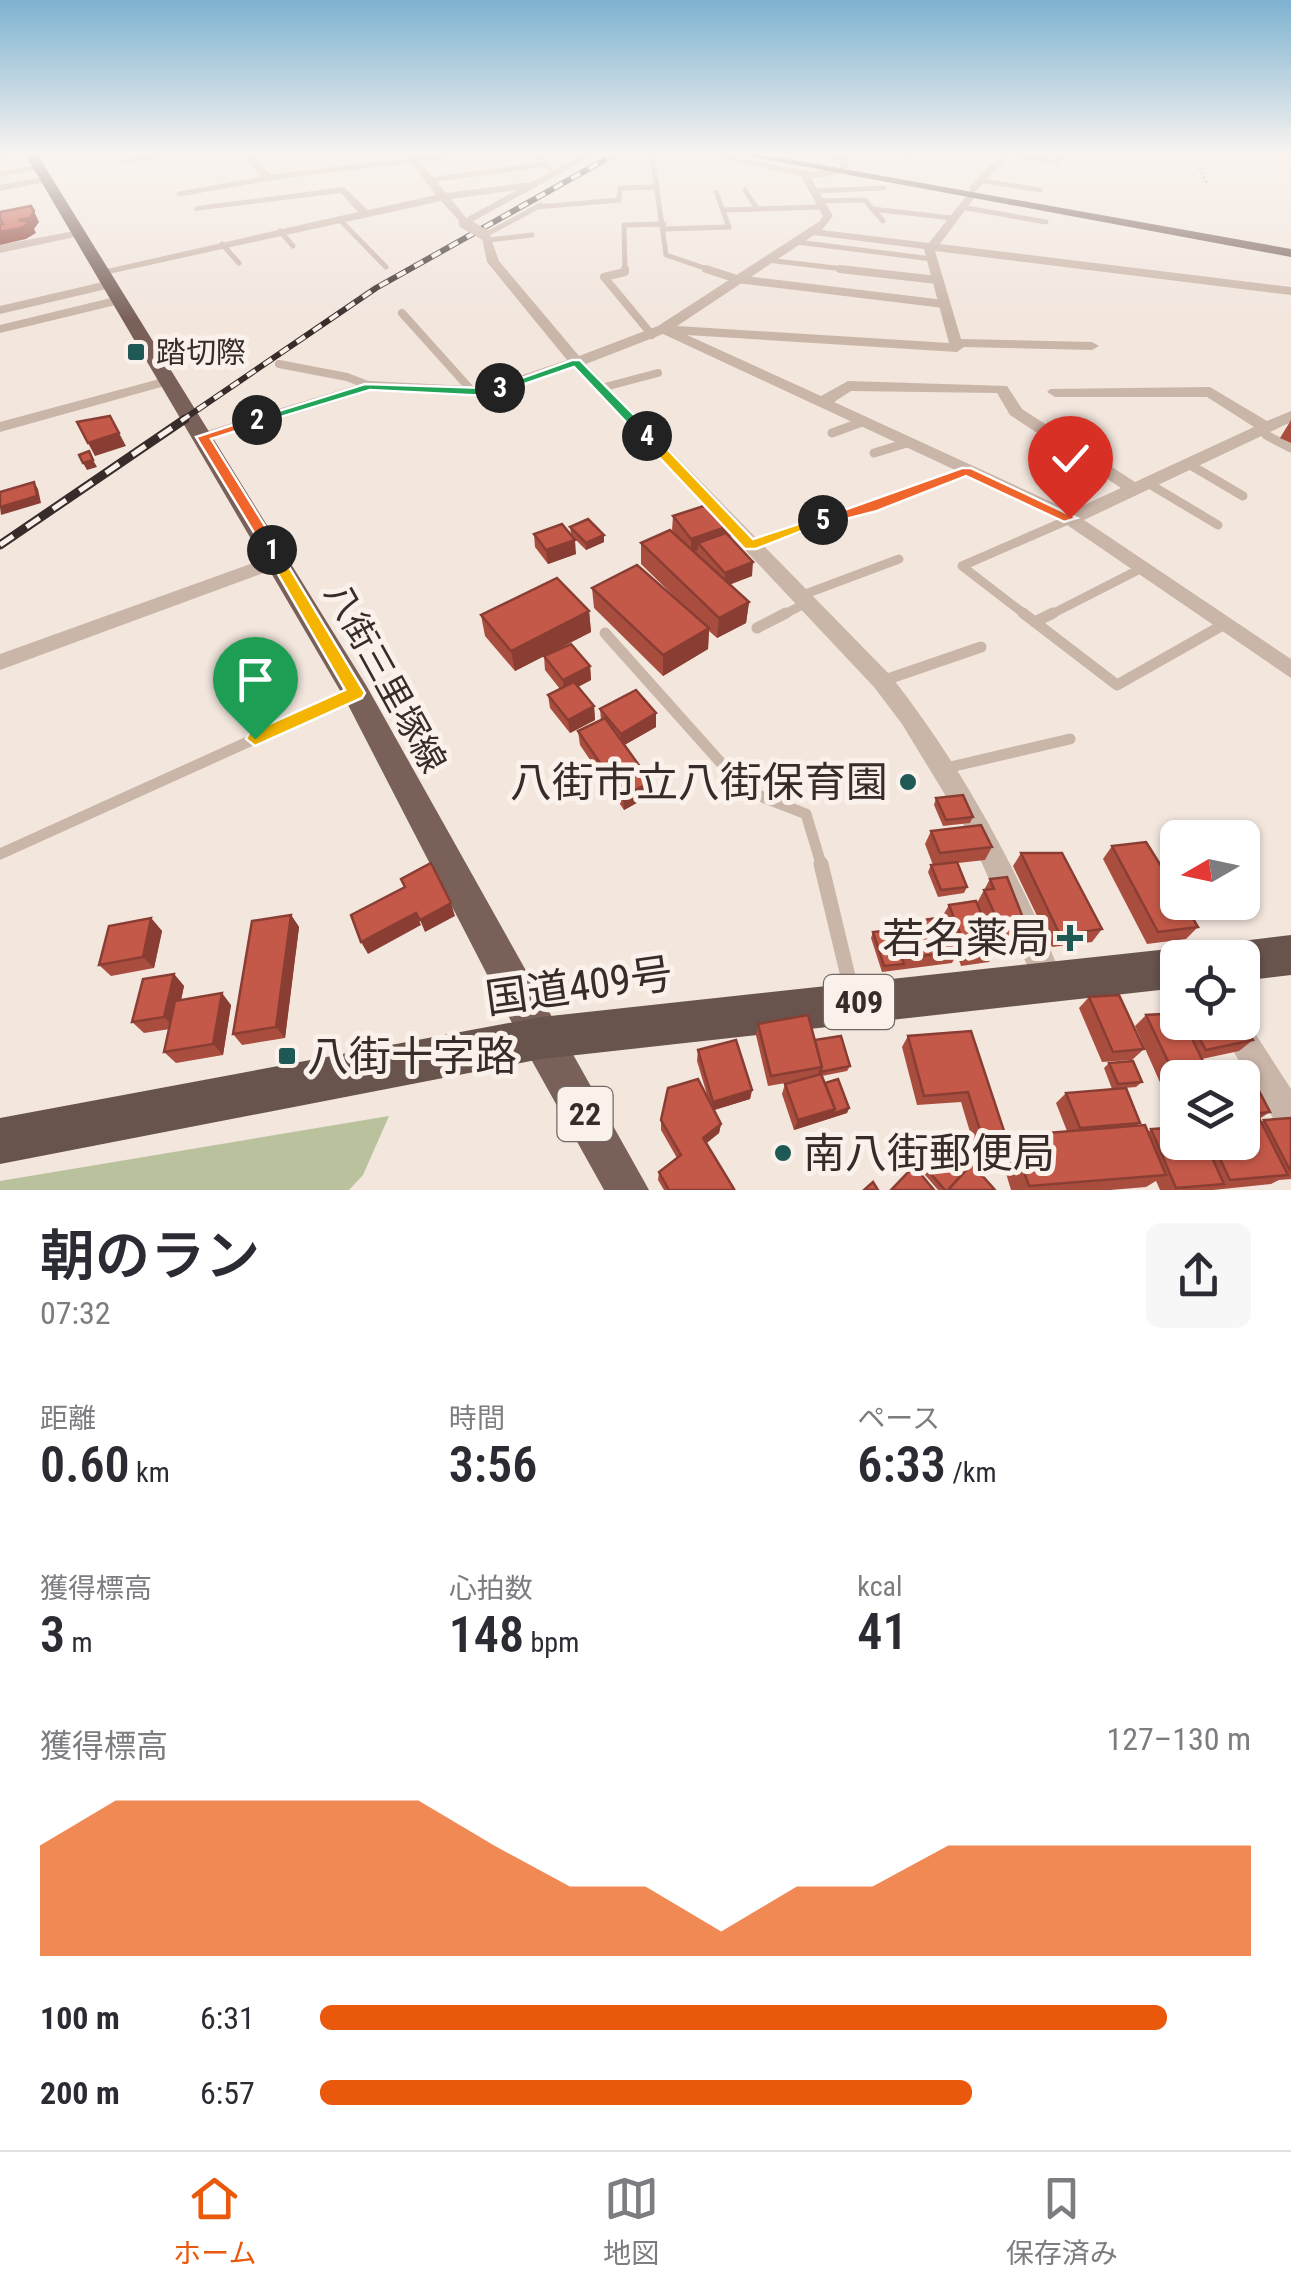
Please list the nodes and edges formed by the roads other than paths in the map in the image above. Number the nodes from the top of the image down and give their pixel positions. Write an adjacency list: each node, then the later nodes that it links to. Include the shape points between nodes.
1 (872, 209): 20 (lane)
2 (65, 210): 26 (main road, 八街三里塚線)
3 (253, 210): 16 (street)
4 (361, 210): 18 (street)
5 (387, 210): 18 (street)
6 (453, 210): 22 (street)
7 (488, 210): 22 (street)
8 (534, 210): 28 (lane)
9 (662, 210): 23 (lane)
10 (723, 210): 11 (lane); 23 (lane, via 728,227)
11 (738, 210)
12 (822, 210): 25 (street, via 827,220)
13 (883, 210): 17 (lane)
14 (959, 210): 17 (street)
15 (1087, 210): 33 (main road)
16 (255, 212)
17 (956, 213): 21 (lane); 34 (street)
18 (365, 214): 19 (street)
19 (339, 219): 24 (street); 37 (lane)
20 (883, 222)
21 (1046, 222)
22 (464, 223): 28 (street, bridge)
23 (665, 226): 38 (lane, via 666,256); 46 (lane, via 624,225 625,272 604,277)
24 (273, 229): 30 (street); 31 (lane)
25 (813, 232): 29 (street); 34 (street)
26 (80, 233): 32 (street); 40 (main road, 八街三里塚線)
27 (532, 235): 28 (lane)
28 (487, 238): 49 (street, via 493,262)
29 (797, 242): 34 (lane); 35 (street)
30 (222, 244): 36 (lane); 40 (street)
31 (293, 246)
32 (0, 249)
33 (1291, 249)
34 (932, 253): 39 (street); 41 (street)
35 (768, 260): 38 (street); 39 (lane)
36 (239, 263)
37 (386, 267)
38 (737, 280): 42 (lane); 46 (street)
39 (938, 280): 42 (street)
40 (111, 285): 43 (street); 45 (street); 52 (main road, 八街三里塚線)
41 (1291, 291)
42 (944, 304): 47 (street)
43 (0, 310)
44 (402, 313): 55 (lane)
45 (0, 329)
46 (657, 332): 47 (street, via 957,348); 49 (street); 57 (street)
47 (956, 343): 48 (street)
48 (1092, 346)
49 (576, 362): 54 (street); 55 (street, via 488,392)
50 (279, 364): 53 (lane)
51 (658, 373): 54 (lane)
52 (167, 381): 60 (street); 63 (main road, 八街三里塚線)
53 (370, 386): 55 (street); 63 (street)
54 (600, 388): 73 (street)
55 (472, 391)
56 (1056, 392): 61 (street, via 1210,392)
57 (821, 403): 59 (street); 69 (street, via 848,386 1002,389 1016,412)
58 (1291, 416): 61 (street)
59 (862, 422): 62 (lane); 64 (street)
60 (0, 427)
61 (1266, 431): 65 (lane); 67 (street)
62 (832, 433)
63 (203, 437): 75 (main road, 八街三里塚線)
64 (906, 442): 66 (lane); 68 (street)
65 (1291, 448)
66 (874, 452)
67 (1187, 463): 69 (street); 70 (lane)
68 (966, 470): 71 (street); 73 (lane)
69 (1139, 485): 71 (street); 72 (lane)
70 (1243, 496)
71 (1070, 518): 76 (street); 78 (lane, via 962,566)
72 (1218, 526)
73 (751, 545): 77 (street)
74 (899, 559): 77 (lane)
75 (278, 560): 83 (street); 86 (main road, 八街三里塚線)
76 (1142, 568): 78 (lane); 79 (street)
77 (803, 600): 80 (lane); 85 (street)
78 (1035, 622): 79 (lane, via 1117,685)
79 (1223, 625): 84 (street)
80 (757, 628)
81 (604, 633): 94 (lane, via 730,773 755,794 806,814)
82 (981, 647): 85 (lane)
83 (0, 662)
84 (1291, 670)
85 (882, 681): 88 (street)
86 (356, 693): 89 (lane); 95 (main road, 八街三里塚線)
87 (1070, 739): 88 (lane)
88 (946, 768): 93 (street, via 1002,867)
89 (0, 854)
90 (1291, 955): 91 (highway)
91 (1260, 958)
92 (1160, 970): 93 (highway, 国道409号 / 409)
93 (1050, 984): 94 (highway, 国道409号 / 409)
94 (854, 1002): 95 (highway, 国道409号 / 409)
95 (541, 1038): 98 (highway, 国道409号 / 409); 99 (main road, 22)
96 (1242, 1040): 97 (street)
97 (1291, 1119)
98 (0, 1141)
99 (628, 1190)

